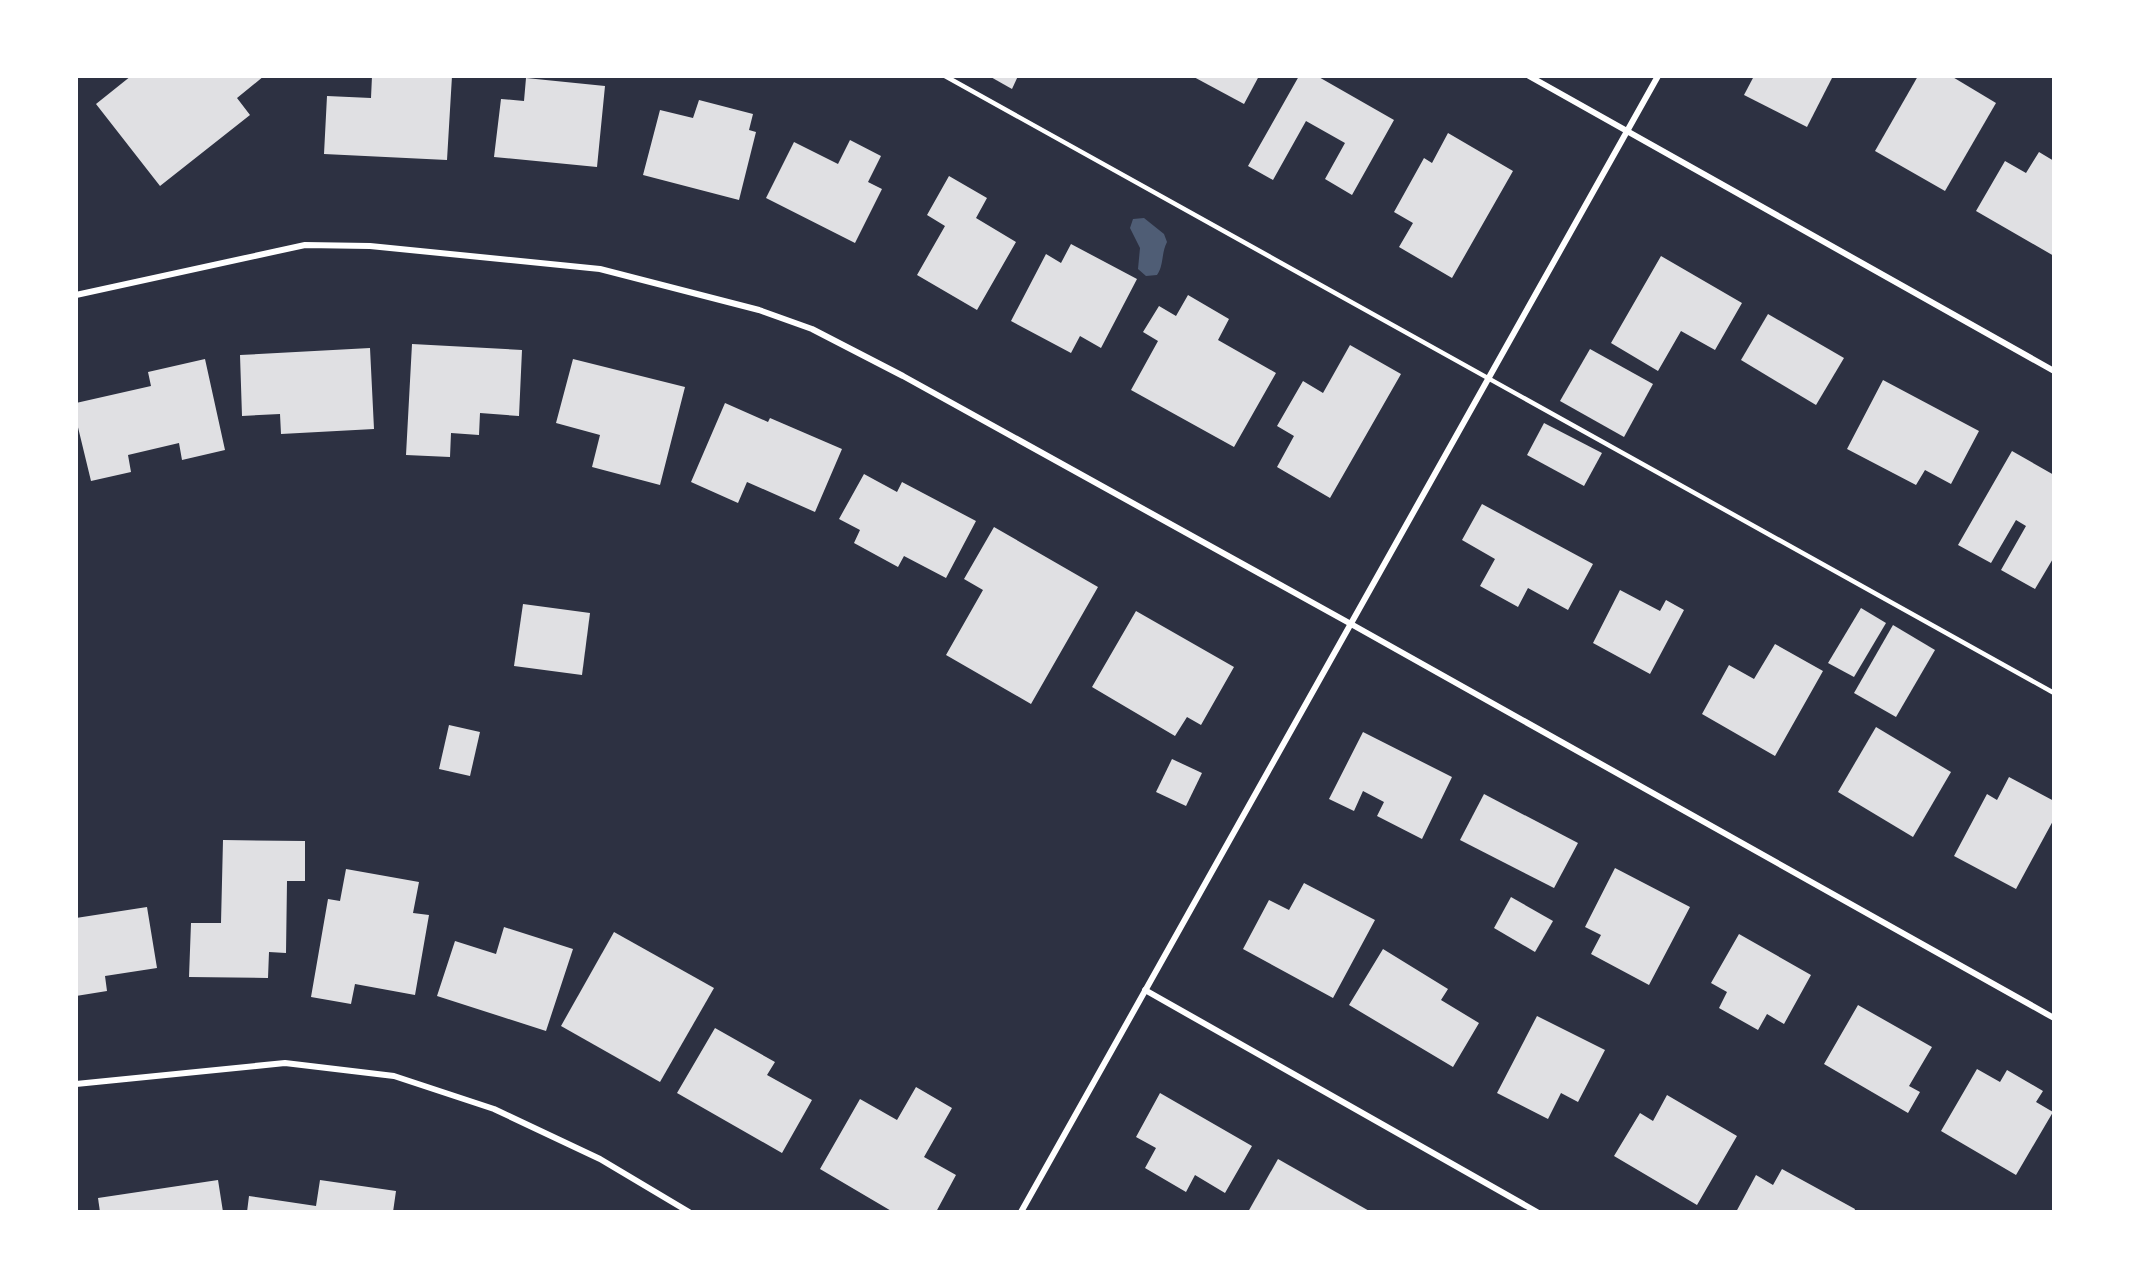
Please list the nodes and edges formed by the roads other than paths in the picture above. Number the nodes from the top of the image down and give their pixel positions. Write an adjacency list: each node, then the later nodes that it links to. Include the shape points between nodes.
1 (945, 76): 7 (lane)
2 (1528, 76): 4 (street)
3 (1658, 76): 4 (street)
4 (1627, 131): 6 (street); 7 (street)
5 (76, 295): 8 (street, via 305,245 370,246 530,260 600,269 682,289 812,329)
6 (2054, 371)
7 (1489, 380): 8 (street); 9 (lane)
8 (1351, 624): 10 (street); 11 (street)
9 (2054, 693)
10 (1145, 990): 14 (street); 15 (street)
11 (2054, 1018)
12 (76, 1084): 13 (street, via 285,1063 394,1076 494,1109 600,1159)
13 (689, 1212)
14 (1021, 1212)
15 (1537, 1212)

